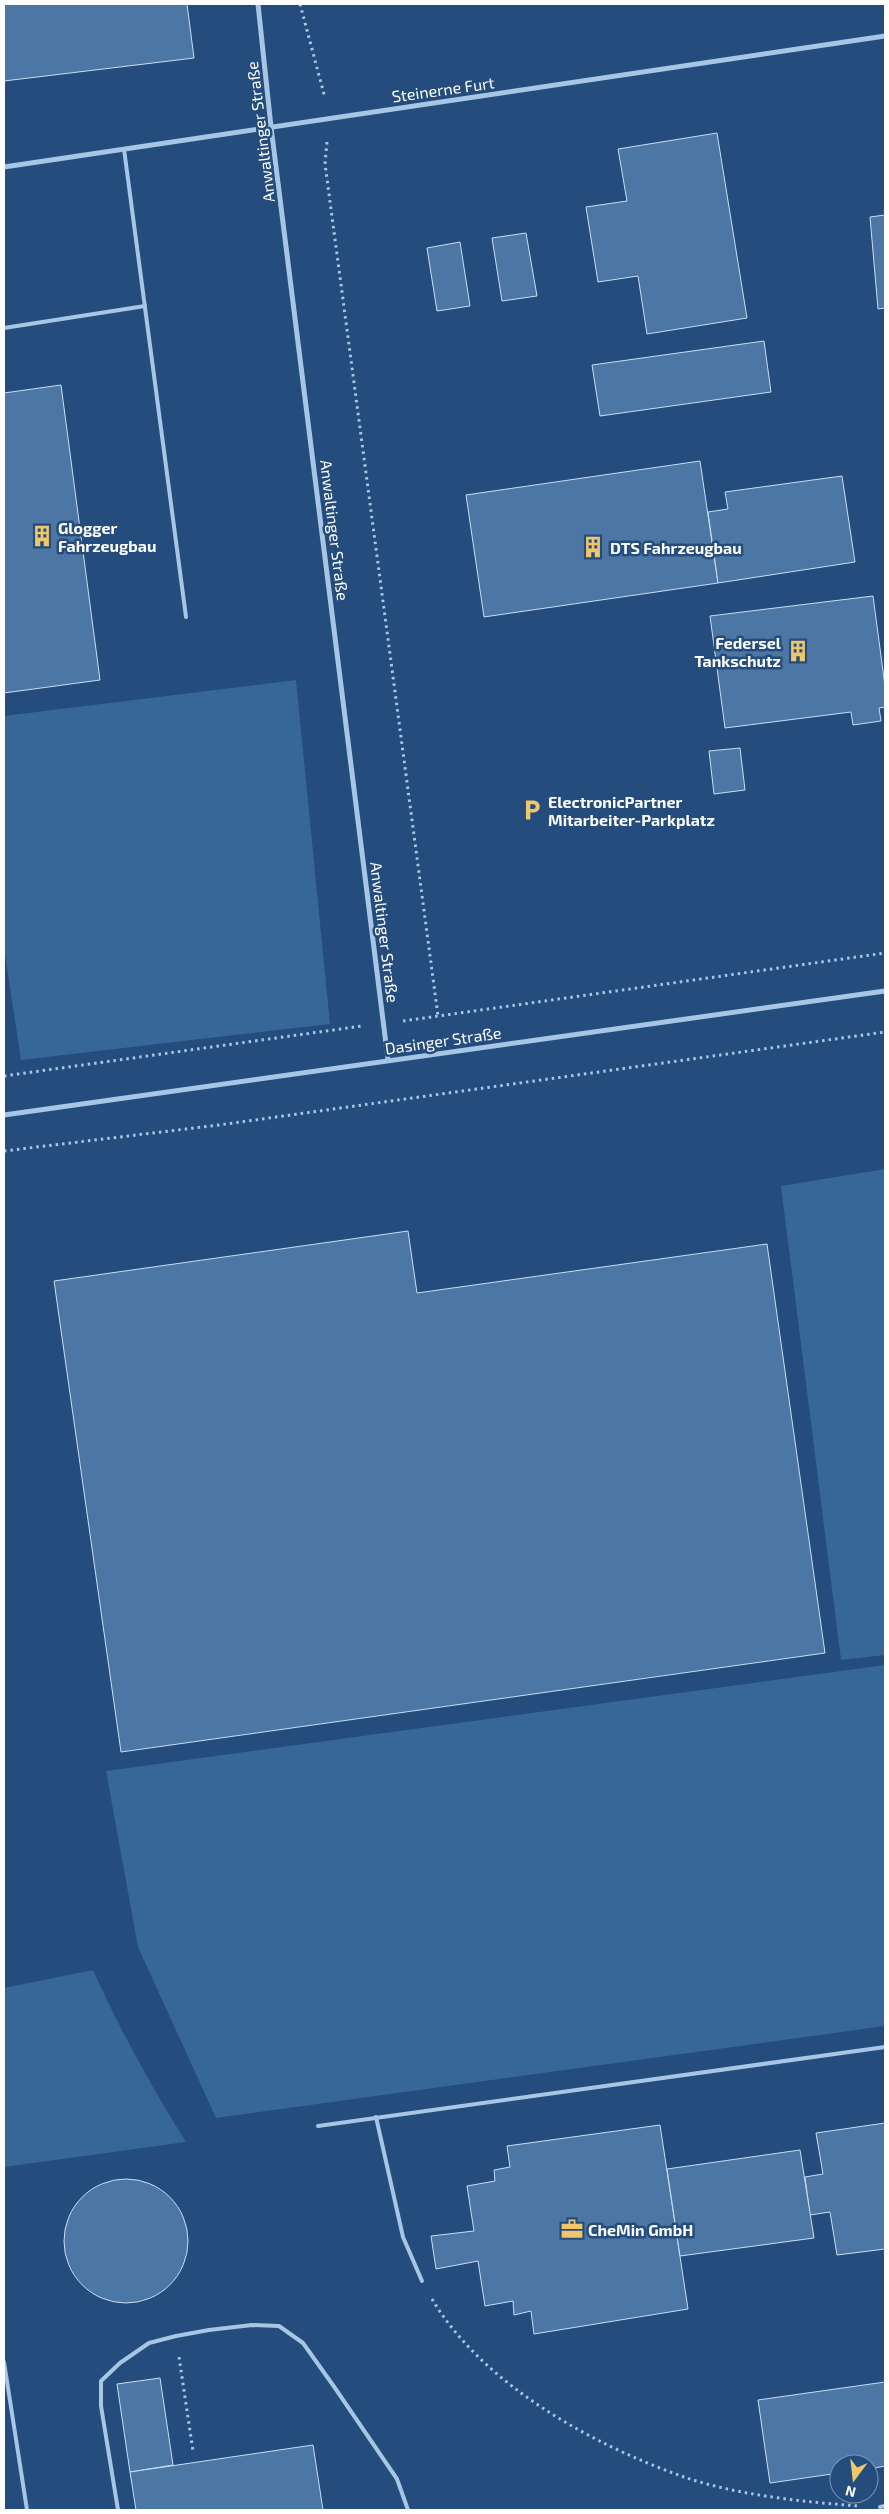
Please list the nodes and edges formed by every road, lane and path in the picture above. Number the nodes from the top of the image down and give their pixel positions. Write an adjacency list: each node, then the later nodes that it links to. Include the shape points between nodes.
1 (258, 4): 5 (street, Anwaltinger Straße)
2 (300, 4): 4 (path, via 320,72)
3 (885, 36): 4 (street, Steinerne Furt)
4 (329, 118): 5 (street, Steinerne Furt); 13 (path, via 325,164)
5 (271, 127): 6 (street, Steinerne Furt); 14 (street, Anwaltinger Straße)
6 (124, 148): 7 (street, Steinerne Furt); 8 (lane)
7 (4, 167)
8 (145, 306): 9 (lane); 10 (lane)
9 (4, 328)
10 (186, 617)
11 (885, 952): 13 (path)
12 (885, 991): 16 (street, Dasinger Straße)
13 (438, 1016): 14 (path)
14 (384, 1023): 16 (street, Anwaltinger Straße); 17 (path)
15 (885, 1032): 19 (path, via 219,1126)
16 (388, 1060): 18 (street, Dasinger Straße)
17 (4, 1076)
18 (4, 1115)
19 (4, 1151)
20 (885, 2047): 21 (lane)
21 (376, 2117): 22 (lane); 23 (lane, via 403,2238)
22 (318, 2126)
23 (422, 2281): 28 (path, via 440,2312 483,2360 517,2389 585,2432 685,2477 768,2496)
24 (176, 2336): 26 (path); 30 (lane, via 149,2344 120,2363 101,2381 100,2406); 31 (lane, via 252,2325 279,2326 303,2343 397,2479)
25 (4, 2362): 29 (lane)
26 (193, 2450)
27 (885, 2506): 28 (lane)
28 (880, 2507)
29 (27, 2510)
30 (118, 2510)
31 (408, 2510)

